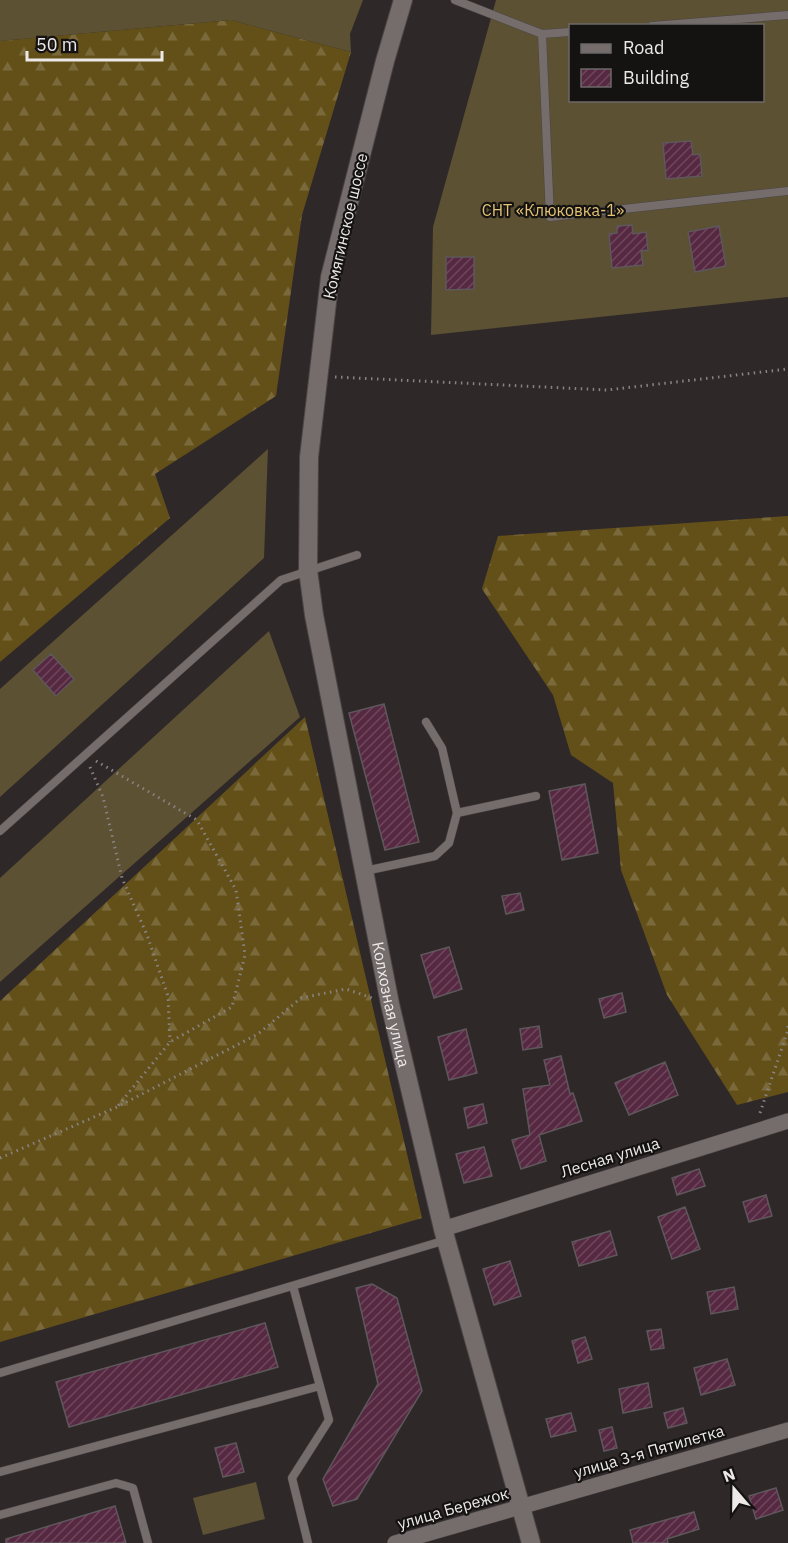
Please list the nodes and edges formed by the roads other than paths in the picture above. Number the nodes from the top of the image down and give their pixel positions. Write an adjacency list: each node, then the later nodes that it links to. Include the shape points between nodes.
1 (403, 0): 8 (street, Комягинское шоссе, via 330,277)
2 (455, 0): 6 (lane)
3 (788, 15): 4 (lane)
4 (677, 24)
5 (569, 32): 6 (lane)
6 (542, 34): 7 (lane, via 550,217)
7 (788, 191)
8 (309, 457): 10 (street, Колхозная улица)
9 (357, 555): 10 (lane)
10 (308, 570): 14 (lane, via 281,580); 15 (street, Колхозная улица)
11 (426, 722): 13 (lane, via 442,748)
12 (536, 796): 13 (lane)
13 (458, 813): 15 (lane, via 448,843 435,856)
14 (0, 831)
15 (364, 872): 17 (street, Колхозная улица, via 390,1004)
16 (788, 1121): 17 (street, Лесная улица)
17 (444, 1234): 18 (lane); 23 (street, Колхозная улица)
18 (292, 1286): 19 (lane); 20 (lane)
19 (0, 1373)
20 (320, 1386): 22 (lane); 26 (lane, via 329,1420 292,1478)
21 (788, 1430): 23 (street, улица 3-я Пятилетка)
22 (0, 1472)
23 (521, 1507): 27 (street, улица Бережок); 28 (street, Колхозная улица)
24 (0, 1515): 25 (lane, via 116,1483 133,1488)
25 (148, 1543)
26 (308, 1543)
27 (395, 1543)
28 (531, 1543)

